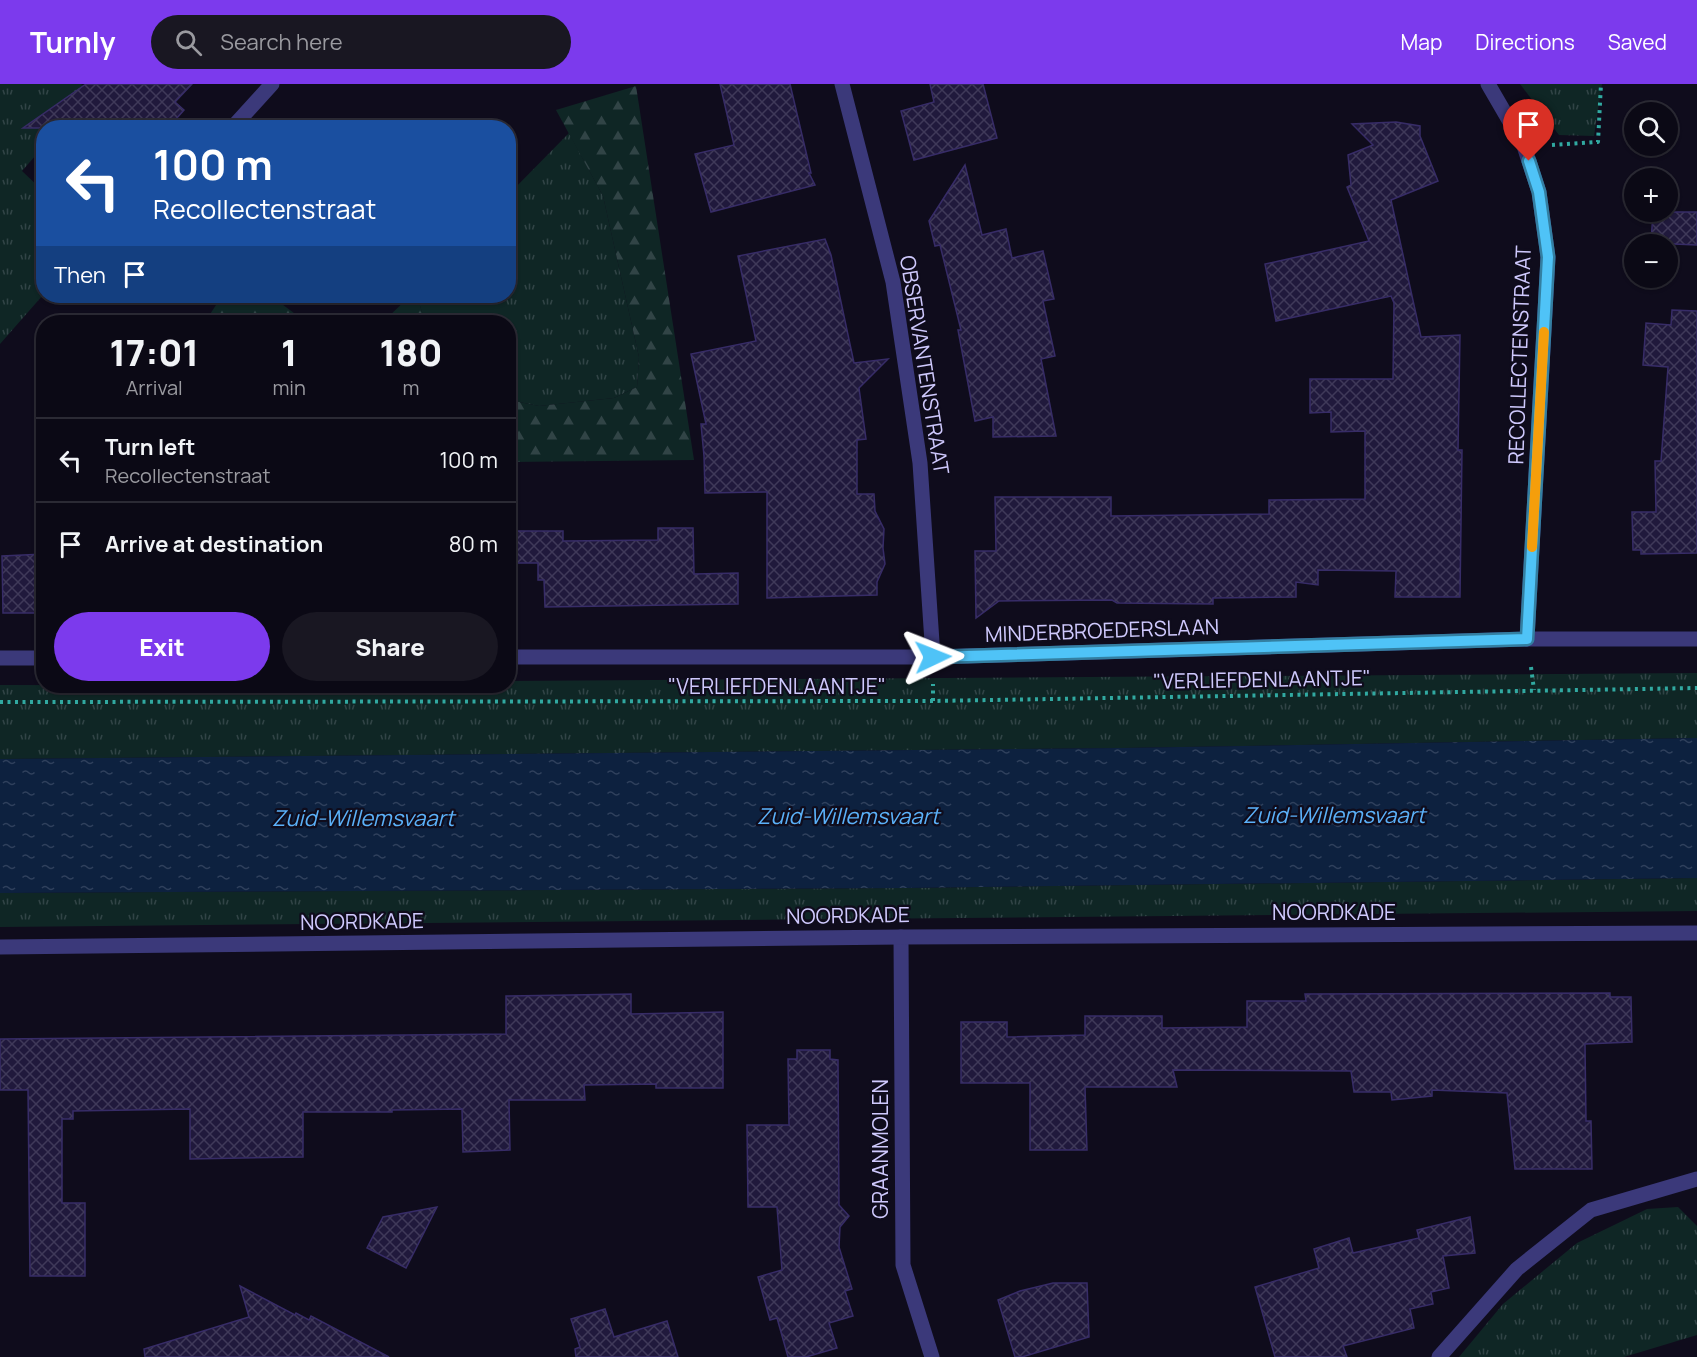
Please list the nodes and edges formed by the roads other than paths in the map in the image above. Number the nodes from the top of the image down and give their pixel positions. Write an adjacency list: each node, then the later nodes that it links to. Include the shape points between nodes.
1 (272, 84): 4 (street)
2 (842, 84): 9 (street, OBSERVANTENSTRAAT, via 893,282 920,464)
3 (1488, 84): 5 (street, RECOLLECTENSTRAAT, via 1524,146 1539,192 1548,257)
4 (239, 120)
5 (1527, 639): 6 (street, MINDERBROEDERSLAAN); 9 (street, MINDERBROEDERSLAAN)
6 (1697, 639)
7 (36, 657): 10 (street)
8 (516, 657): 9 (street, MINDERBROEDERSLAAN)
9 (933, 657)
10 (0, 658)
11 (1697, 933): 12 (street, NOORDKADE)
12 (901, 937): 13 (street, NOORDKADE); 15 (street, GRAANMOLEN, via 903,1265)
13 (0, 947)
14 (1697, 1179): 16 (street, via 1591,1210 1517,1269)
15 (932, 1357)
16 (1439, 1357)

